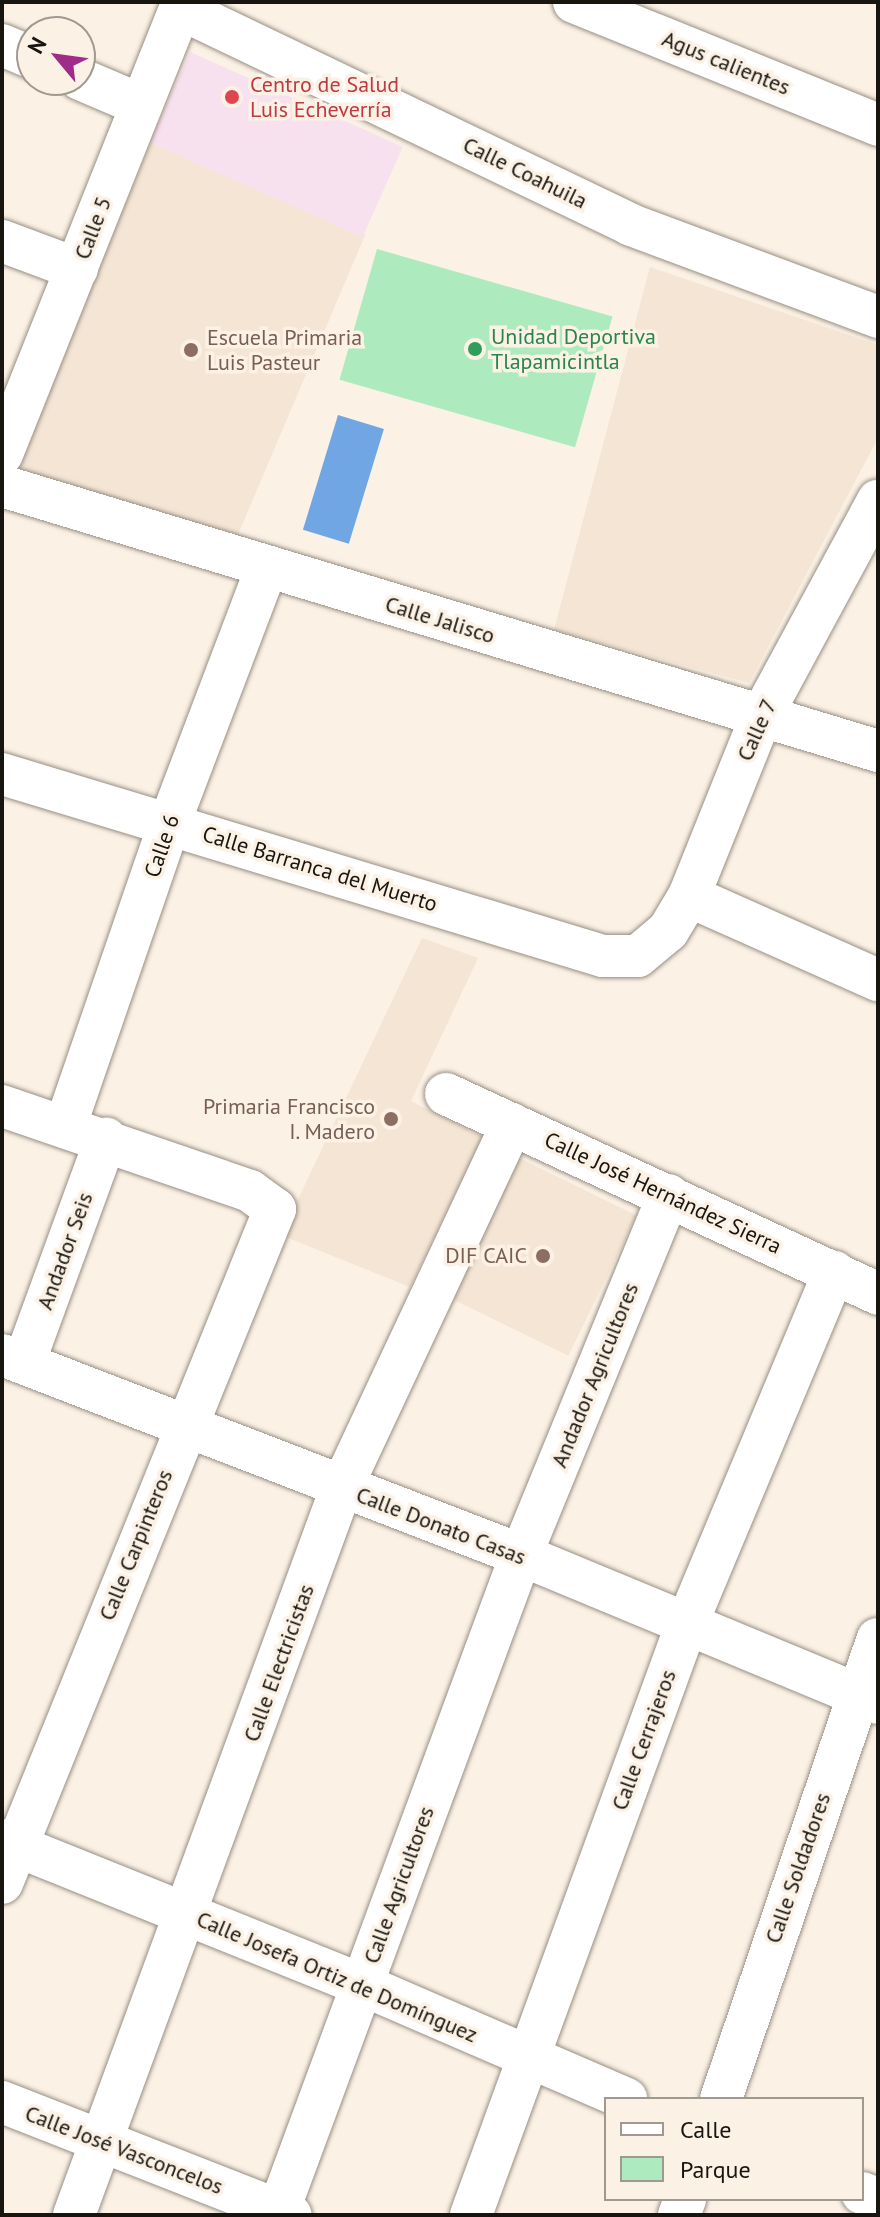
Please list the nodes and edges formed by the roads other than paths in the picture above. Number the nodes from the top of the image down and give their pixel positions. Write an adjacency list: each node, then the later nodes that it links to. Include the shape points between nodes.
1 (574, 2): 5 (street, Agus calientes)
2 (182, 5): 4 (street, Calle 5); 8 (street, Calle Coahuila, via 631,225)
3 (96, 86): 4 (street)
4 (141, 105): 7 (street, Calle 5)
5 (878, 125)
6 (2, 241): 7 (street)
7 (77, 269): 9 (street, Calle 5)
8 (878, 317)
9 (2, 454)
10 (2, 486): 12 (street, Calle Jalisco)
11 (878, 501): 13 (street, Calle 7)
12 (267, 567): 13 (street, Calle Jalisco); 16 (street, Calle 6)
13 (761, 717): 14 (street, Calle Jalisco); 17 (street, Calle 7)
14 (878, 751)
15 (2, 774): 16 (street, Calle Barranca del Muerto)
16 (170, 822): 18 (street, Calle Barranca del Muerto, via 603,956); 23 (street, Calle 6)
17 (689, 896): 18 (street, Calle 7, via 668,931); 19 (street)
18 (638, 956)
19 (878, 980)
20 (446, 1094): 22 (street, Calle José Hernández Sierra)
21 (2, 1106): 23 (street)
22 (512, 1124): 25 (street, Calle José Hernández Sierra); 30 (street, Calle Electricistas)
23 (65, 1127): 24 (street)
24 (106, 1139): 28 (street, Andador Seis); 29 (street, Calle Carpinteros, via 250,1191 275,1209)
25 (669, 1195): 26 (street, Calle José Hernández Sierra); 31 (street, Andador Agricultores)
26 (834, 1272): 27 (street, Calle José Hernández Sierra); 32 (street, Calle Cerrajeros)
27 (878, 1294)
28 (13, 1359): 29 (street, Calle Donato Casas)
29 (184, 1423): 30 (street, Calle Donato Casas); 35 (street, Calle Carpinteros)
30 (341, 1489): 31 (street, Calle Donato Casas); 37 (street, Calle Electricistas)
31 (521, 1555): 32 (street, Calle Donato Casas); 38 (street, Calle Agricultores)
32 (686, 1626): 34 (street, Calle Donato Casas); 39 (street, Calle Cerrajeros)
33 (878, 1639): 34 (street, Calle Soldadores)
34 (867, 1698): 41 (street, Calle Soldadores)
35 (9, 1842): 36 (street, Calle Carpinteros); 37 (street, Calle Josefa Ortiz de Domínguez)
36 (2, 1883)
37 (188, 1915): 38 (street, Calle Josefa Ortiz de Domínguez); 43 (street, Calle Electricistas)
38 (363, 1985): 39 (street, Calle Josefa Ortiz de Domínguez); 45 (street, Calle Agricultores)
39 (529, 2057): 40 (street, Calle Josefa Ortiz de Domínguez); 47 (street, Calle Cerrajeros)
40 (621, 2097)
41 (722, 2097)
42 (2, 2102): 43 (street, Calle José Vasconcelos)
43 (102, 2144): 45 (street, Calle José Vasconcelos); 46 (street, Calle Electricistas)
44 (878, 2208): 48 (street)
45 (282, 2213)
46 (74, 2215)
47 (471, 2215)
48 (875, 2215)

